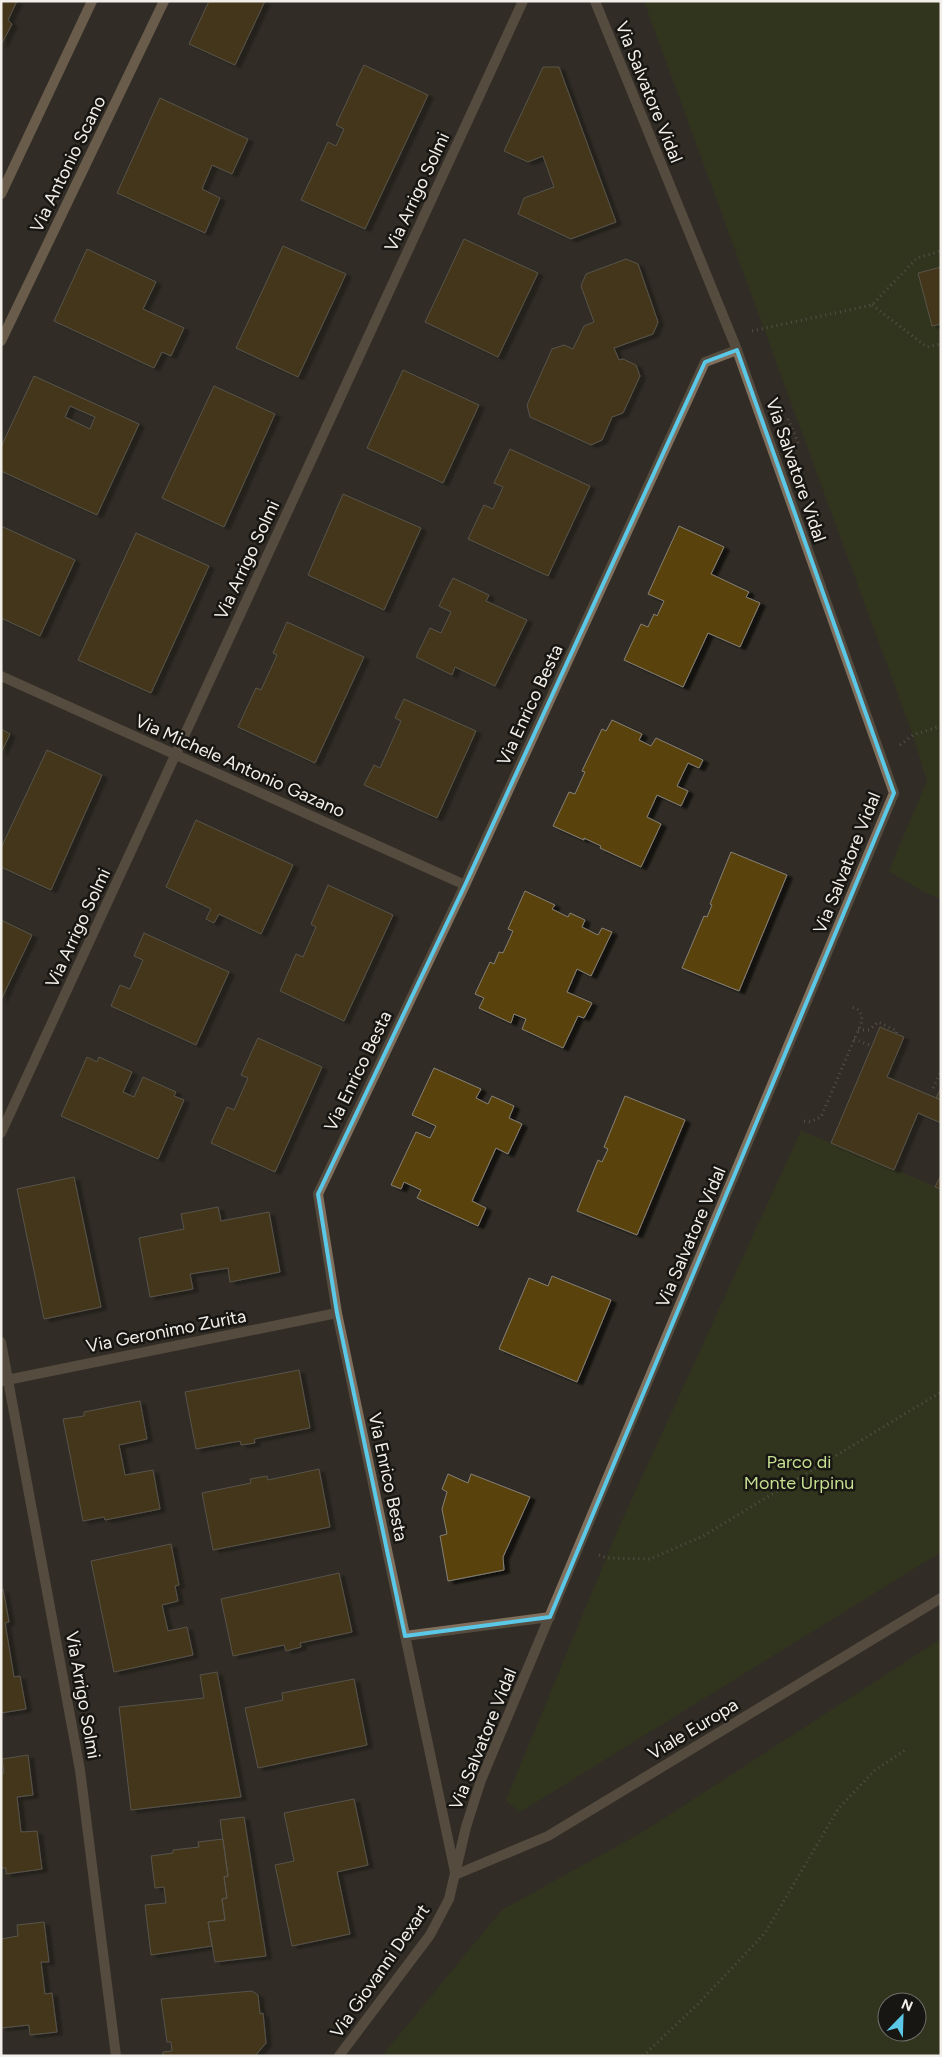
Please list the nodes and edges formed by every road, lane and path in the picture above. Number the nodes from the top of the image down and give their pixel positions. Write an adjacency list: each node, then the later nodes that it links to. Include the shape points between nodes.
1 (92, 1): 5 (street)
2 (164, 1): 9 (street, Via Antonio Scano)
3 (524, 1): 16 (street, Via Arrigo Solmi)
4 (595, 1): 11 (street, Via Salvatore Vidal)
5 (1, 194)
6 (941, 251): 7 (path, via 917,258)
7 (872, 305): 8 (path, via 751,331); 10 (path, via 927,347)
8 (754, 340)
9 (1, 341)
10 (941, 344)
11 (737, 350): 13 (street, Via Salvatore Vidal); 18 (street, Via Enrico Besta, via 705,362)
12 (784, 410): 13 (path, via 799,445)
13 (772, 454): 17 (street, Via Salvatore Vidal)
14 (1, 676): 16 (street, Via Michele Antonio Gazano)
15 (941, 726): 17 (path, via 913,736)
16 (175, 755): 18 (street, Via Michele Antonio Gazano); 27 (street, Via Arrigo Solmi)
17 (882, 758): 34 (street, Via Salvatore Vidal, via 894,793)
18 (465, 886): 28 (street, Via Enrico Besta, via 318,1194)
19 (849, 1006): 20 (path, via 859,1010 862,1016)
20 (858, 1030): 21 (path, via 869,1030 878,1022 894,1029); 22 (path)
21 (896, 1034)
22 (854, 1039): 23 (path); 26 (path, via 821,1117)
23 (872, 1046)
24 (941, 1071): 25 (path)
25 (933, 1088)
26 (804, 1121)
27 (1, 1133)
28 (337, 1314): 30 (street, Via Geronimo Zurita); 35 (street, Via Enrico Besta)
29 (1, 1342): 30 (street, Via Arrigo Solmi)
30 (5, 1381): 38 (street, Via Arrigo Solmi, via 80,1770)
31 (941, 1392): 32 (path, via 703,1536 650,1559)
32 (606, 1558)
33 (941, 1598): 37 (street, Viale Europa, via 548,1836)
34 (550, 1617): 35 (street); 37 (street, Via Salvatore Vidal, via 481,1780)
35 (405, 1636): 37 (street, Via Enrico Besta)
36 (907, 1749): 40 (path, via 874,1770 838,1809 765,1933)
37 (455, 1875): 39 (street, Via Giovanni Dexart, via 450,1899 430,1935)
38 (116, 2056)
39 (339, 2056)
40 (643, 2056)

